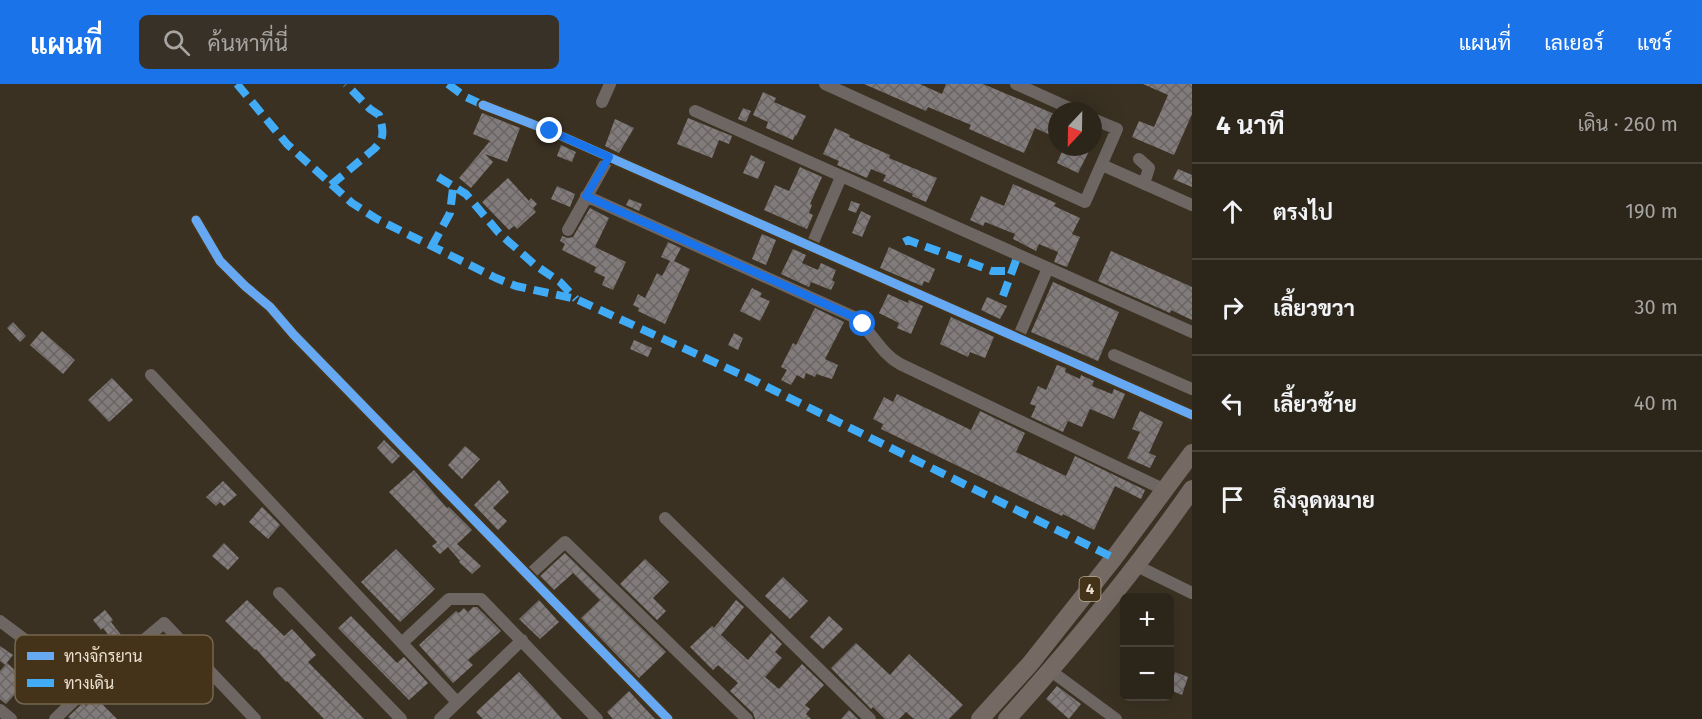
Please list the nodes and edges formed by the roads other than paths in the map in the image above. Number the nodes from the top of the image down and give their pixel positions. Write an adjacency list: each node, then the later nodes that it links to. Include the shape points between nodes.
1 (610, 84): 4 (street)
2 (825, 84): 11 (street, via 1085,202)
3 (1016, 84): 5 (street)
4 (602, 102)
5 (1056, 102)
6 (483, 105): 9 (street)
7 (695, 111): 12 (street)
8 (1102, 122): 11 (street, via 1117,129)
9 (609, 157): 14 (street); 18 (street)
10 (1139, 159): 13 (street, via 1149,168)
11 (1102, 165): 13 (street)
12 (841, 177): 18 (street); 19 (street)
13 (1144, 184): 15 (street)
14 (586, 196): 17 (street); 27 (street, via 854,317 894,360)
15 (1192, 205)
16 (196, 220): 31 (street, via 231,273 270,307)
17 (568, 230)
18 (811, 247): 21 (street)
19 (1048, 268): 20 (street); 21 (street)
20 (1192, 332)
21 (1018, 338): 25 (street)
22 (1114, 355): 24 (street)
23 (151, 375): 39 (street)
24 (1192, 389)
25 (1192, 415)
26 (1192, 453): 27 (highway, 4)
27 (1165, 490): 54 (highway, 4, via 1030,664)
28 (1190, 498): 30 (highway, 4)
29 (665, 518): 53 (street)
30 (1137, 566): 33 (street); 40 (highway, 4)
31 (528, 576): 51 (street); 52 (street, via 565,542)
32 (279, 593): 48 (street)
33 (1192, 593)
34 (0, 621): 35 (street)
35 (19, 635)
36 (150, 635): 37 (street, via 164,623)
37 (175, 635)
38 (522, 640): 39 (street, via 481,599 449,600); 42 (street); 50 (street)
39 (403, 642): 42 (street)
40 (1051, 671): 55 (highway, 4); 56 (street)
41 (213, 675): 47 (street)
42 (457, 702): 49 (street)
43 (70, 704): 46 (street)
44 (0, 710): 45 (street)
45 (11, 719)
46 (55, 719)
47 (255, 719)
48 (401, 719)
49 (440, 719)
50 (597, 719)
51 (668, 719)
52 (747, 719)
53 (870, 719)
54 (980, 719)
55 (1007, 719)
56 (1116, 719)

